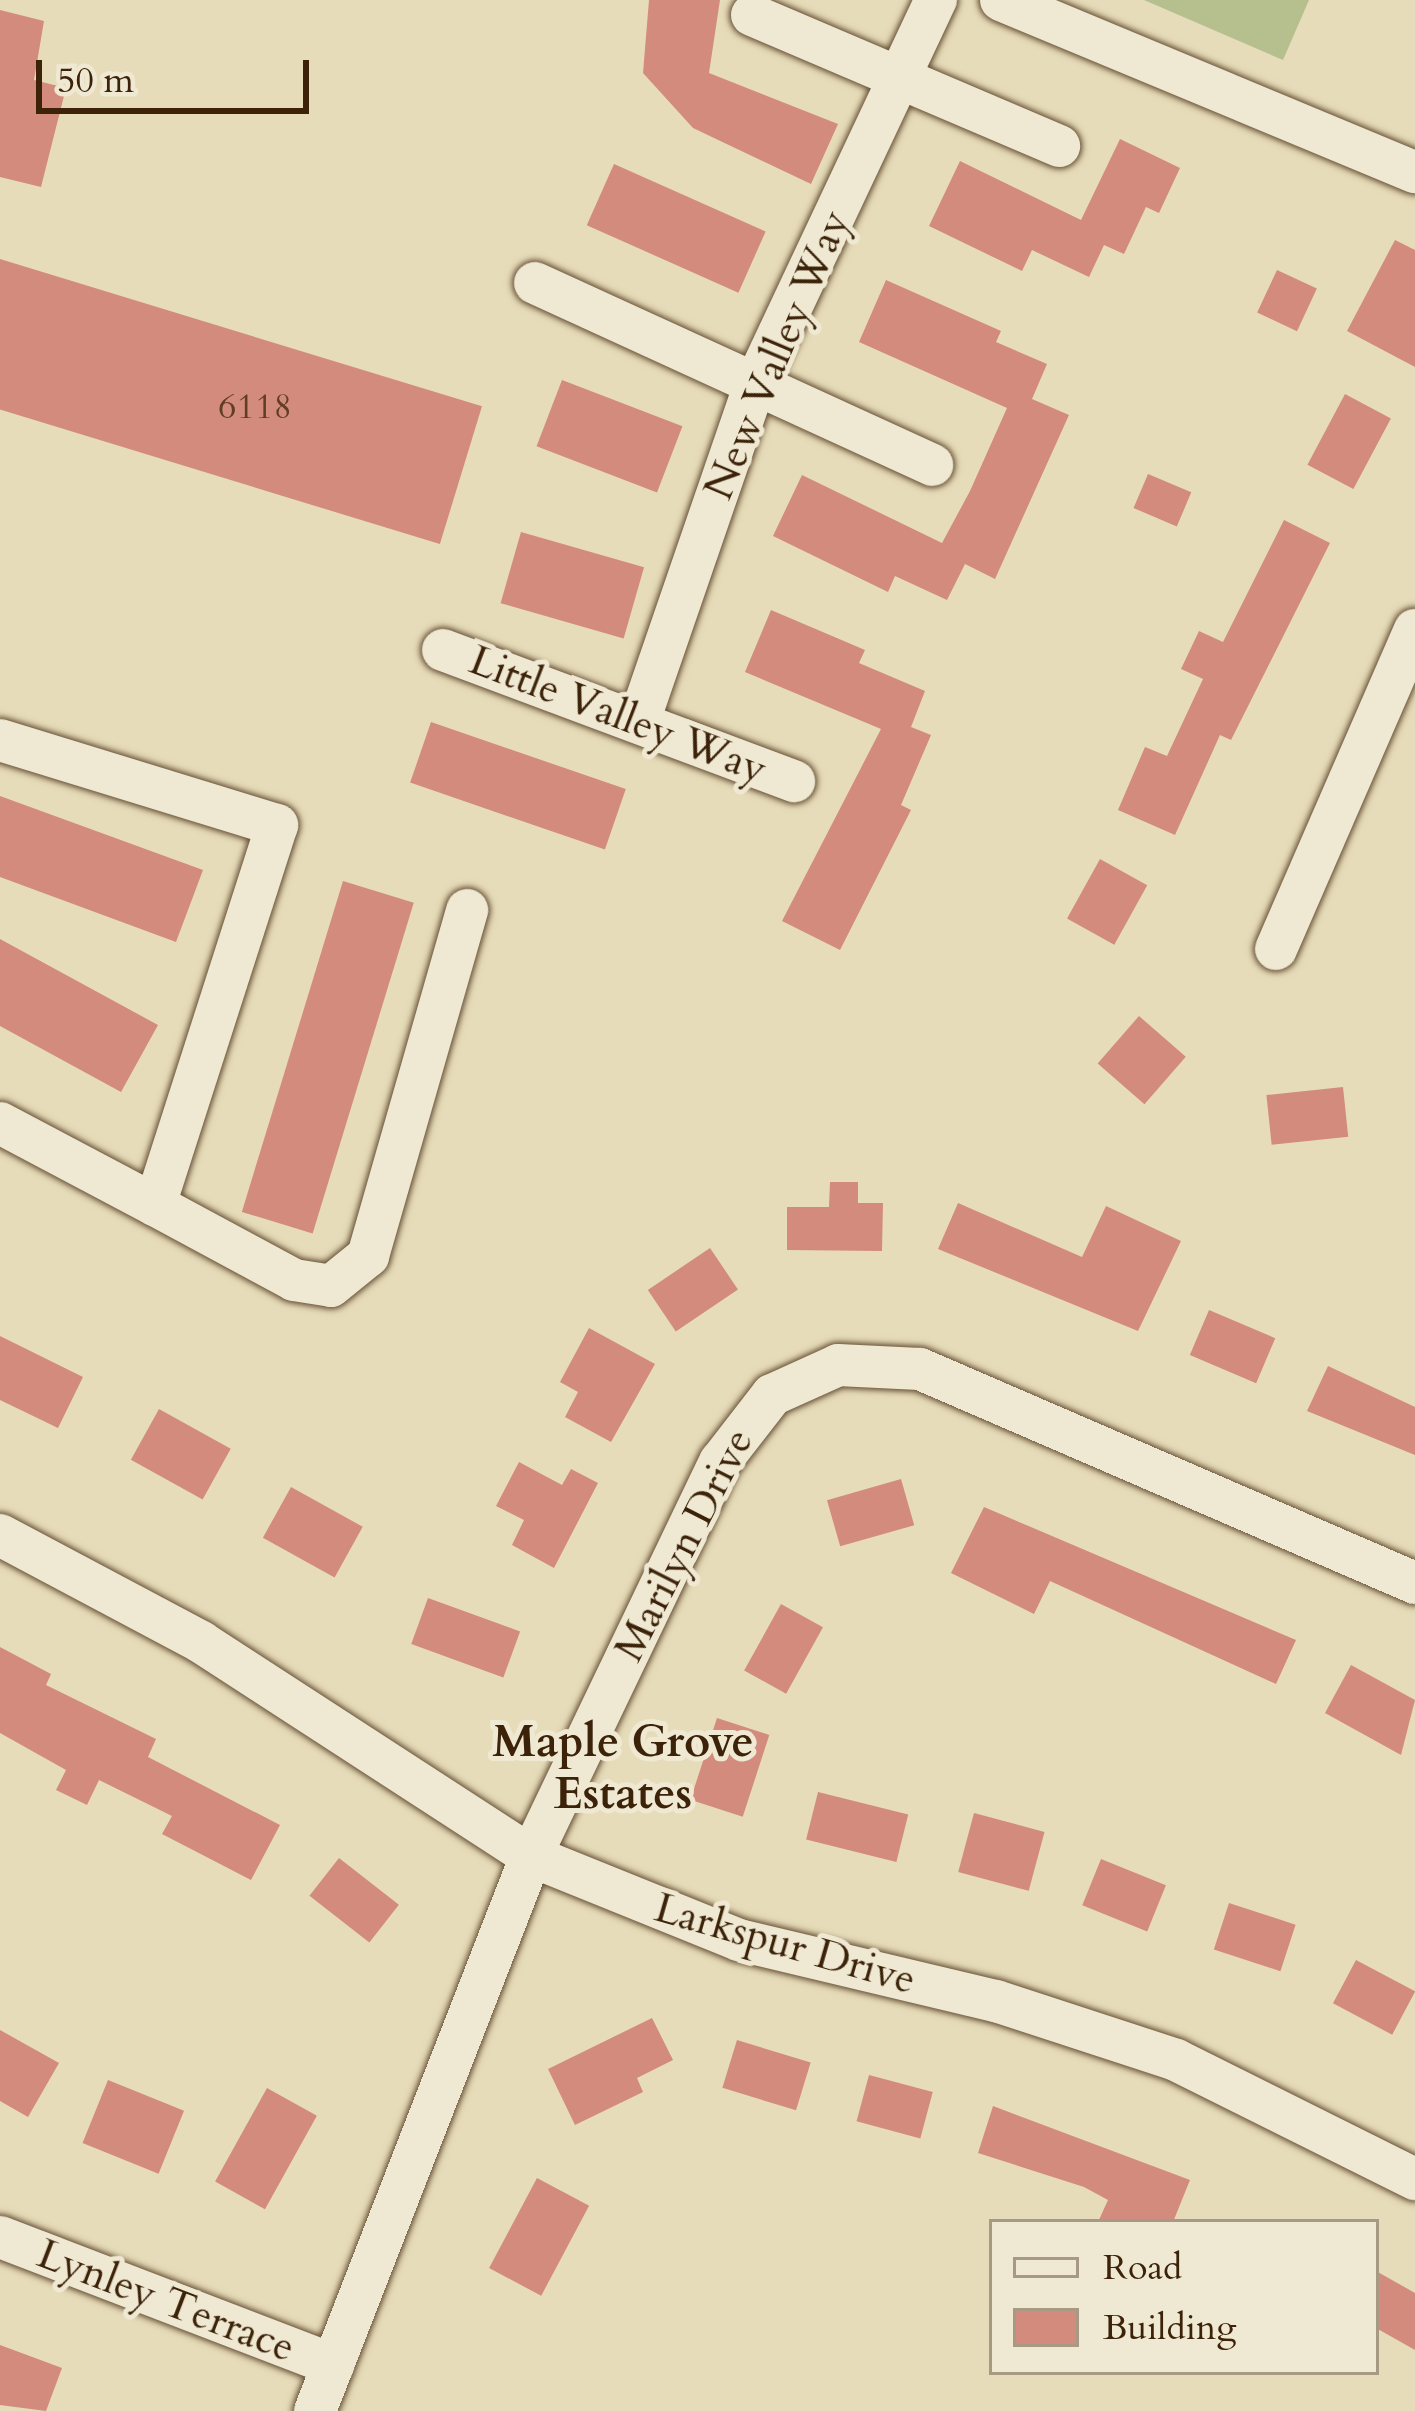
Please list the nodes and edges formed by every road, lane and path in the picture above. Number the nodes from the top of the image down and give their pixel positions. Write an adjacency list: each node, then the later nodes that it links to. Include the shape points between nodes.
1 (936, 0): 4 (street, New Valley Way)
2 (1001, 0): 6 (street)
3 (752, 15): 4 (street)
4 (898, 80): 5 (street); 8 (street, New Valley Way)
5 (1059, 146)
6 (1415, 172)
7 (535, 283): 8 (street)
8 (755, 384): 9 (street); 12 (street, New Valley Way)
9 (932, 465)
10 (1415, 630): 16 (street)
11 (443, 650): 12 (street, Little Valley Way)
12 (640, 718): 14 (street, Little Valley Way)
13 (0, 740): 18 (street, via 277,825)
14 (794, 782)
15 (467, 910): 18 (street, via 368,1256 331,1286 294,1280)
16 (1276, 949)
17 (0, 1123): 18 (street)
18 (155, 1204)
19 (0, 1535): 21 (street, Larkspur Drive, via 201,1642)
20 (1415, 1583): 21 (street, Marilyn Drive, via 920,1369 838,1365 772,1395 730,1447)
21 (531, 1856): 22 (street, Larkspur Drive, via 739,1940 996,2001 1176,2060); 24 (street, Marilyn Drive)
22 (1415, 2180)
23 (0, 2237): 24 (street, Lynley Terrace)
24 (333, 2366): 25 (street, Marilyn Drive)
25 (316, 2411)

